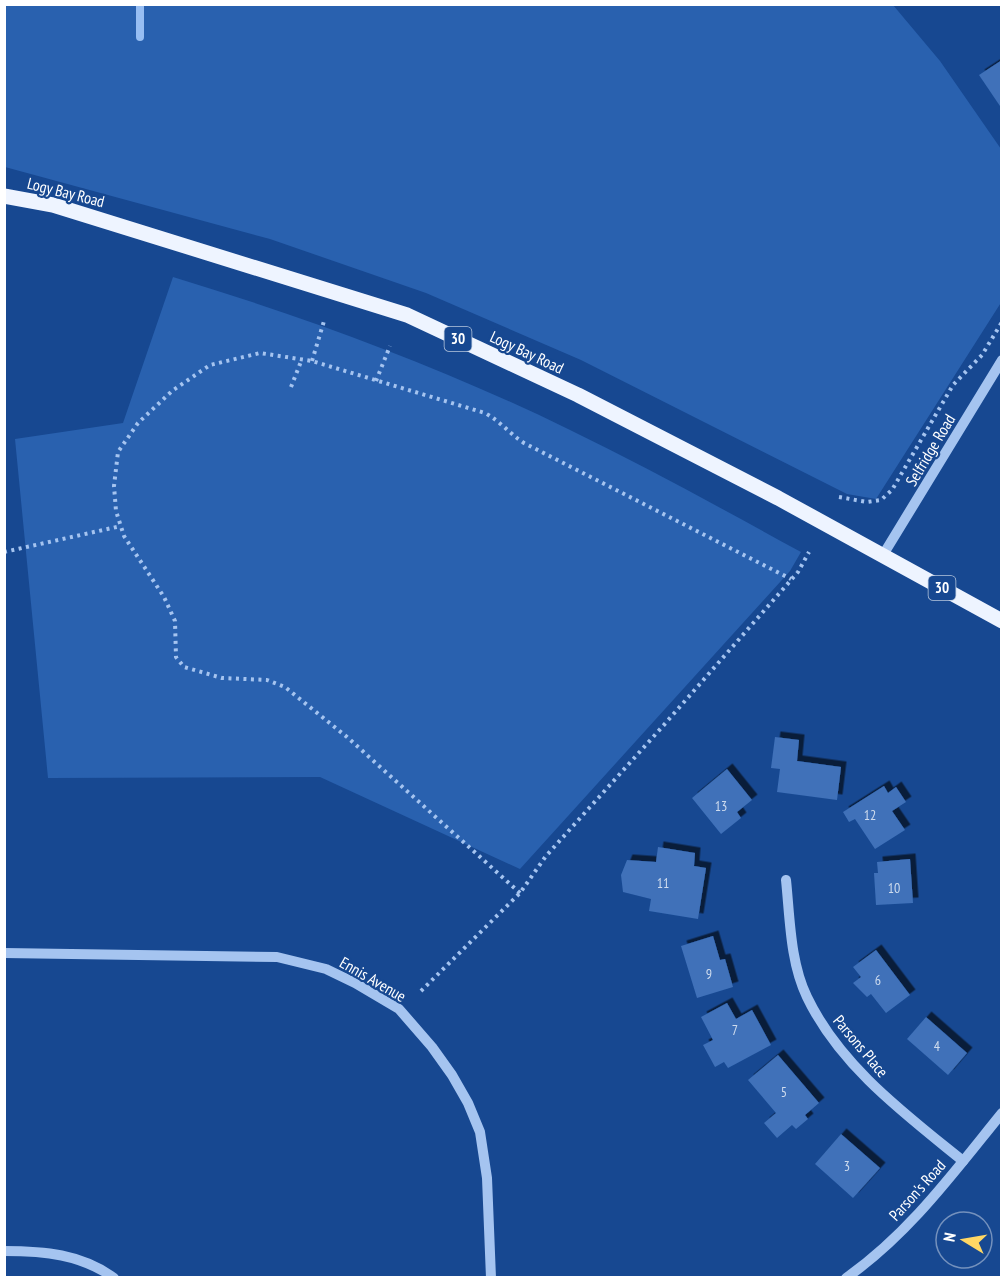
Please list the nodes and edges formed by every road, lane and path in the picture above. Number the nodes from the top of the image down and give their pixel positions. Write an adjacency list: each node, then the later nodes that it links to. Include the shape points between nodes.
1 (4, 196): 14 (main road, Logy Bay Road / 30, via 53,204 407,315 578,395)
2 (324, 321): 7 (path)
3 (1002, 322): 10 (path, via 982,354 953,385 892,490 881,500 867,502)
4 (390, 346): 8 (path)
5 (302, 359): 7 (path); 9 (path); 11 (path, via 260,352 210,365 172,391 138,423 118,452 114,486)
6 (1002, 360): 14 (street, Selfridge Road)
7 (312, 361): 8 (path)
8 (376, 381): 15 (path, via 485,413 524,442)
9 (291, 387)
10 (839, 497)
11 (121, 525): 12 (path); 18 (path, via 175,621 176,657 184,667 222,678 267,680 285,687)
12 (4, 552)
13 (809, 552): 15 (path)
14 (883, 555): 16 (main road, Logy Bay Road / 30)
15 (791, 579): 18 (path, via 546,856)
16 (1002, 621)
17 (786, 880): 22 (street, Parsons Place, via 798,968 806,996 820,1021 882,1095)
18 (520, 893): 20 (path)
19 (4, 953): 25 (street, Ennis Avenue, via 277,957 326,969 399,1009 439,1056 468,1103 480,1132 487,1178)
20 (421, 991)
21 (1002, 1113): 22 (street, Parson's Road)
22 (963, 1161): 26 (street, Parson's Road, via 901,1232)
23 (4, 1251): 24 (street, via 40,1251 71,1257 101,1268)
24 (114, 1278)
25 (491, 1278)
26 (846, 1278)

